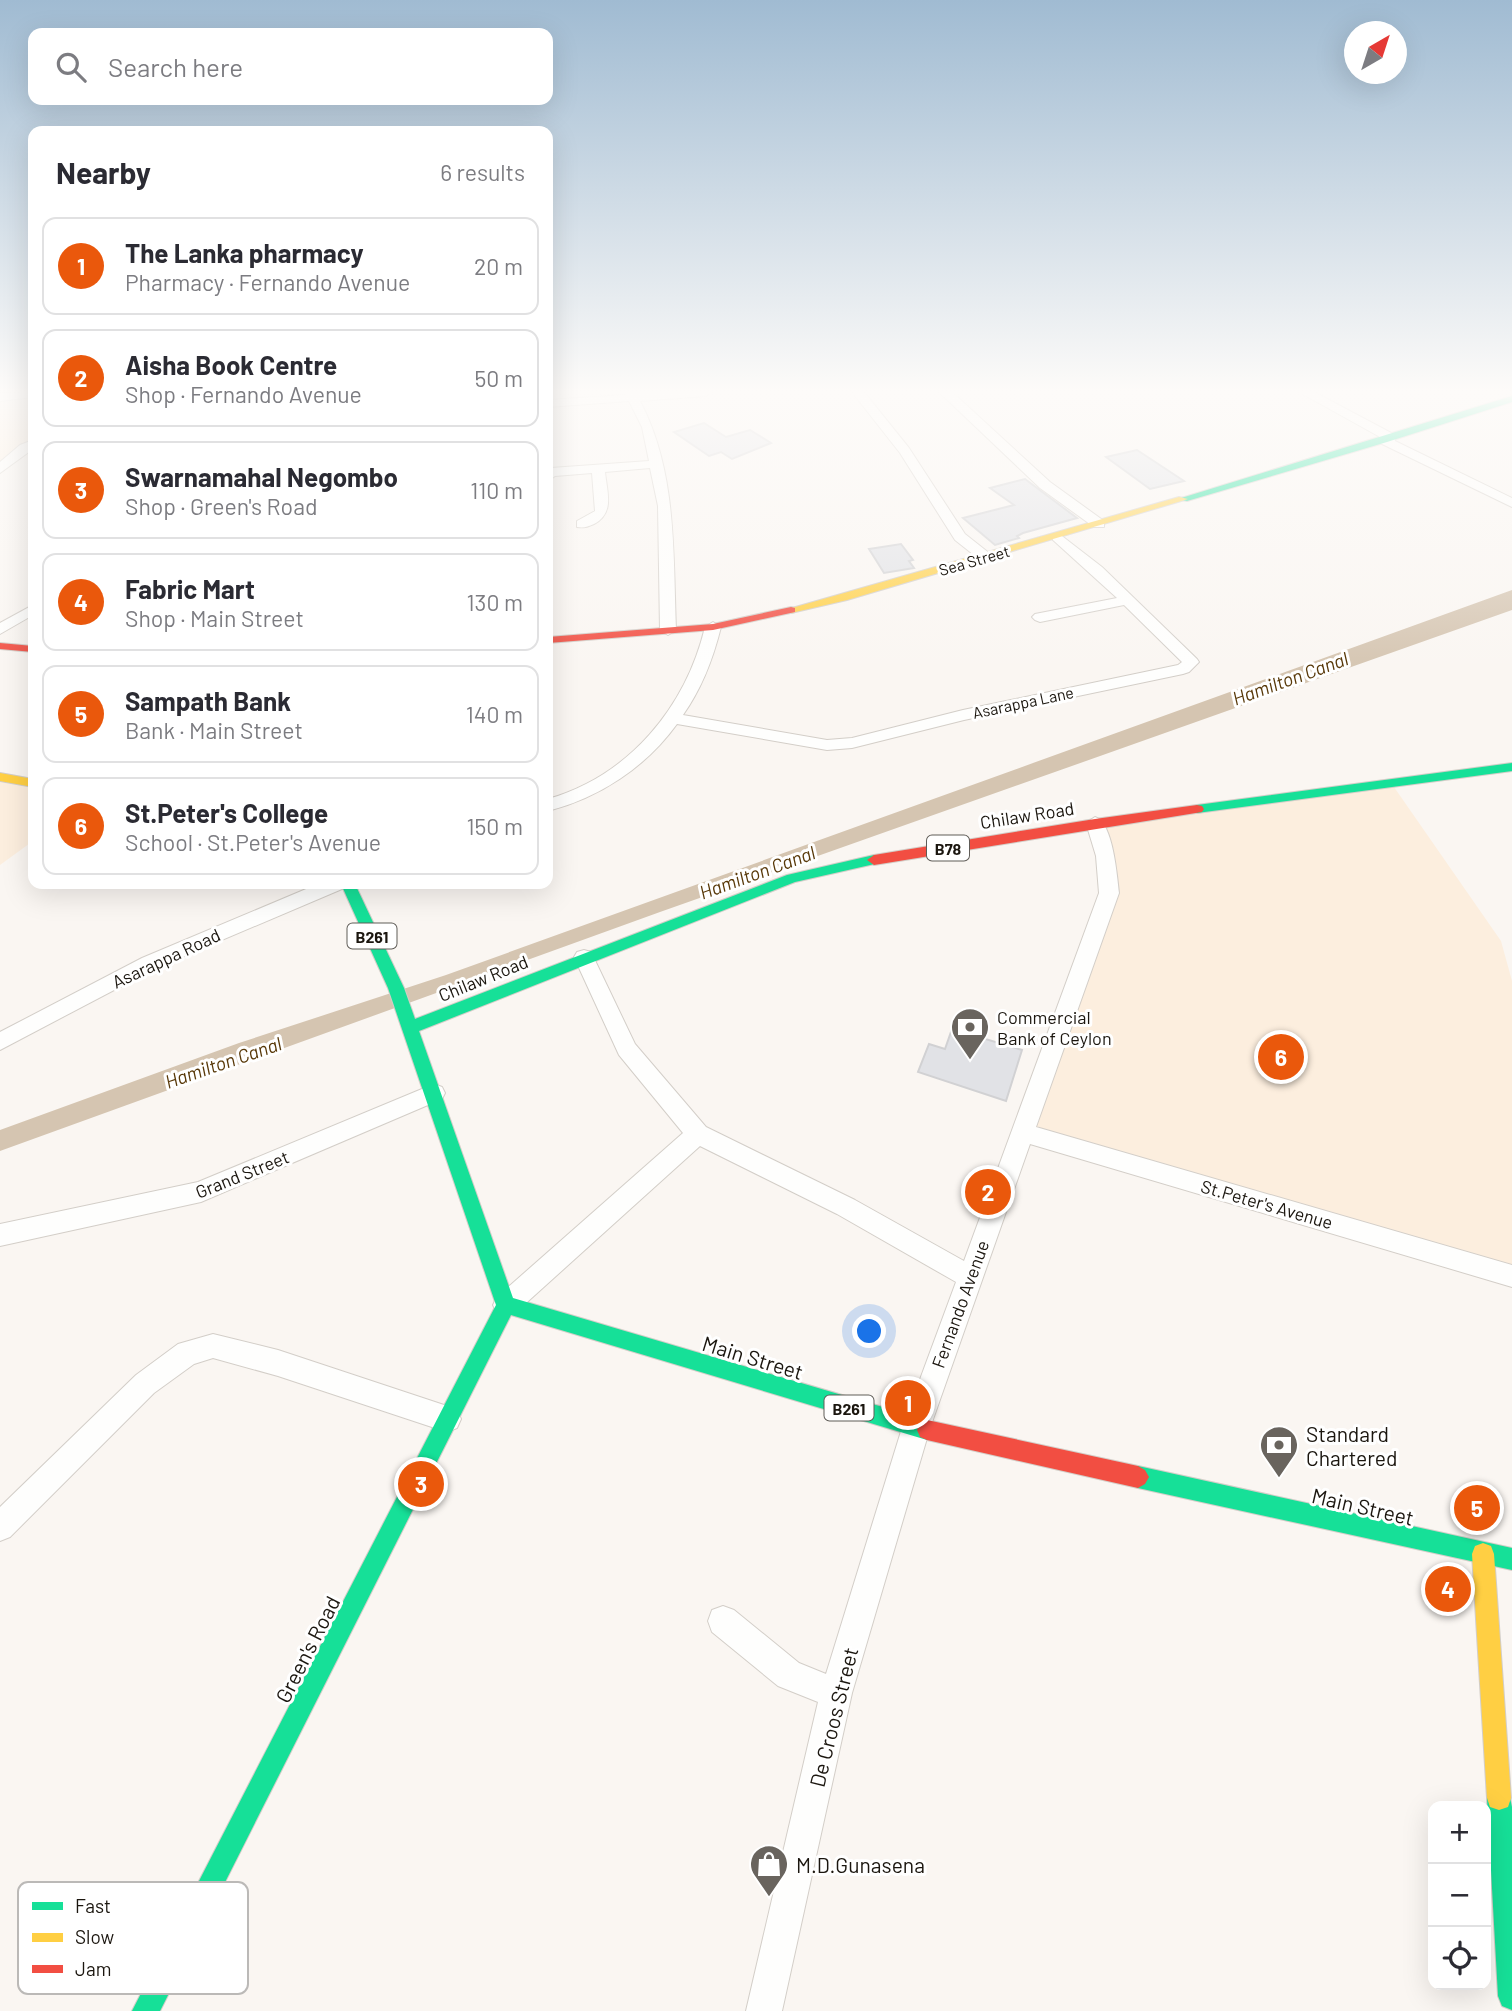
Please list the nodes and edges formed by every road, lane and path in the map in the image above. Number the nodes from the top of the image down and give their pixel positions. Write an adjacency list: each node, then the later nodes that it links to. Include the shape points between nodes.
1 (600, 486): 8 (street, via 602,511)
2 (661, 486): 17 (street)
3 (927, 486): 11 (street, via 960,537)
4 (1046, 486): 9 (street)
5 (1229, 486): 9 (main road, Sea Street)
6 (1479, 486): 7 (street)
7 (1512, 503)
8 (582, 524)
9 (1099, 524): 10 (main road, Sea Street)
10 (1058, 537): 11 (main road, Sea Street); 12 (street, Asarappa Lane)
11 (984, 556): 15 (main road, Sea Street, via 843,598)
12 (1128, 600): 14 (street); 21 (street, Asarappa Lane, via 1191,662 1183,669 852,743 827,745)
13 (28, 612): 16 (street)
14 (1040, 617)
15 (713, 627): 17 (main road, Sea Street); 21 (street, via 695,685)
16 (0, 629)
17 (668, 630): 18 (main road, Sea Street)
18 (553, 640)
19 (2, 649): 20 (main road)
20 (28, 649)
21 (674, 718): 25 (street, via 628,764 584,793)
22 (1512, 767): 26 (main road, Chilaw Road / B78)
23 (0, 777): 24 (main road)
24 (28, 782)
25 (553, 803)
26 (1095, 823): 29 (main road, Chilaw Road / B78, via 792,878); 33 (street, Fernando Avenue, via 1109,893)
27 (323, 889): 31 (street, Asarappa Road, via 149,963)
28 (350, 889): 30 (main road, B261, via 396,988)
29 (584, 957): 30 (main road, Chilaw Road / B78); 34 (street, via 627,1049)
30 (409, 1028): 32 (main road, B261)
31 (0, 1042)
32 (434, 1093): 35 (street, Grand Street, via 201,1192); 38 (main road, B261)
33 (1021, 1132): 36 (street, St.Peter's Avenue); 37 (street, Fernando Avenue)
34 (698, 1134): 37 (street, via 846,1207); 38 (street)
35 (0, 1235)
36 (1512, 1276)
37 (970, 1277): 40 (street, Fernando Avenue)
38 (506, 1306): 39 (main road, Green's Road); 40 (main road, Main Street / B261)
39 (447, 1419): 41 (street, via 213,1346 187,1353 145,1384); 46 (main road, Green's Road)
40 (916, 1428): 42 (main road, Main Street / B261); 45 (street, De Croos Street)
41 (0, 1527)
42 (1483, 1554): 43 (main road, Main Street / B261); 48 (main road)
43 (1512, 1559)
44 (723, 1621): 45 (street, via 789,1675)
45 (836, 1693): 50 (street, De Croos Street)
46 (212, 1882)
47 (155, 1994): 49 (main road, Green's Road)
48 (1512, 1996)
49 (146, 2011)
50 (764, 2011)

